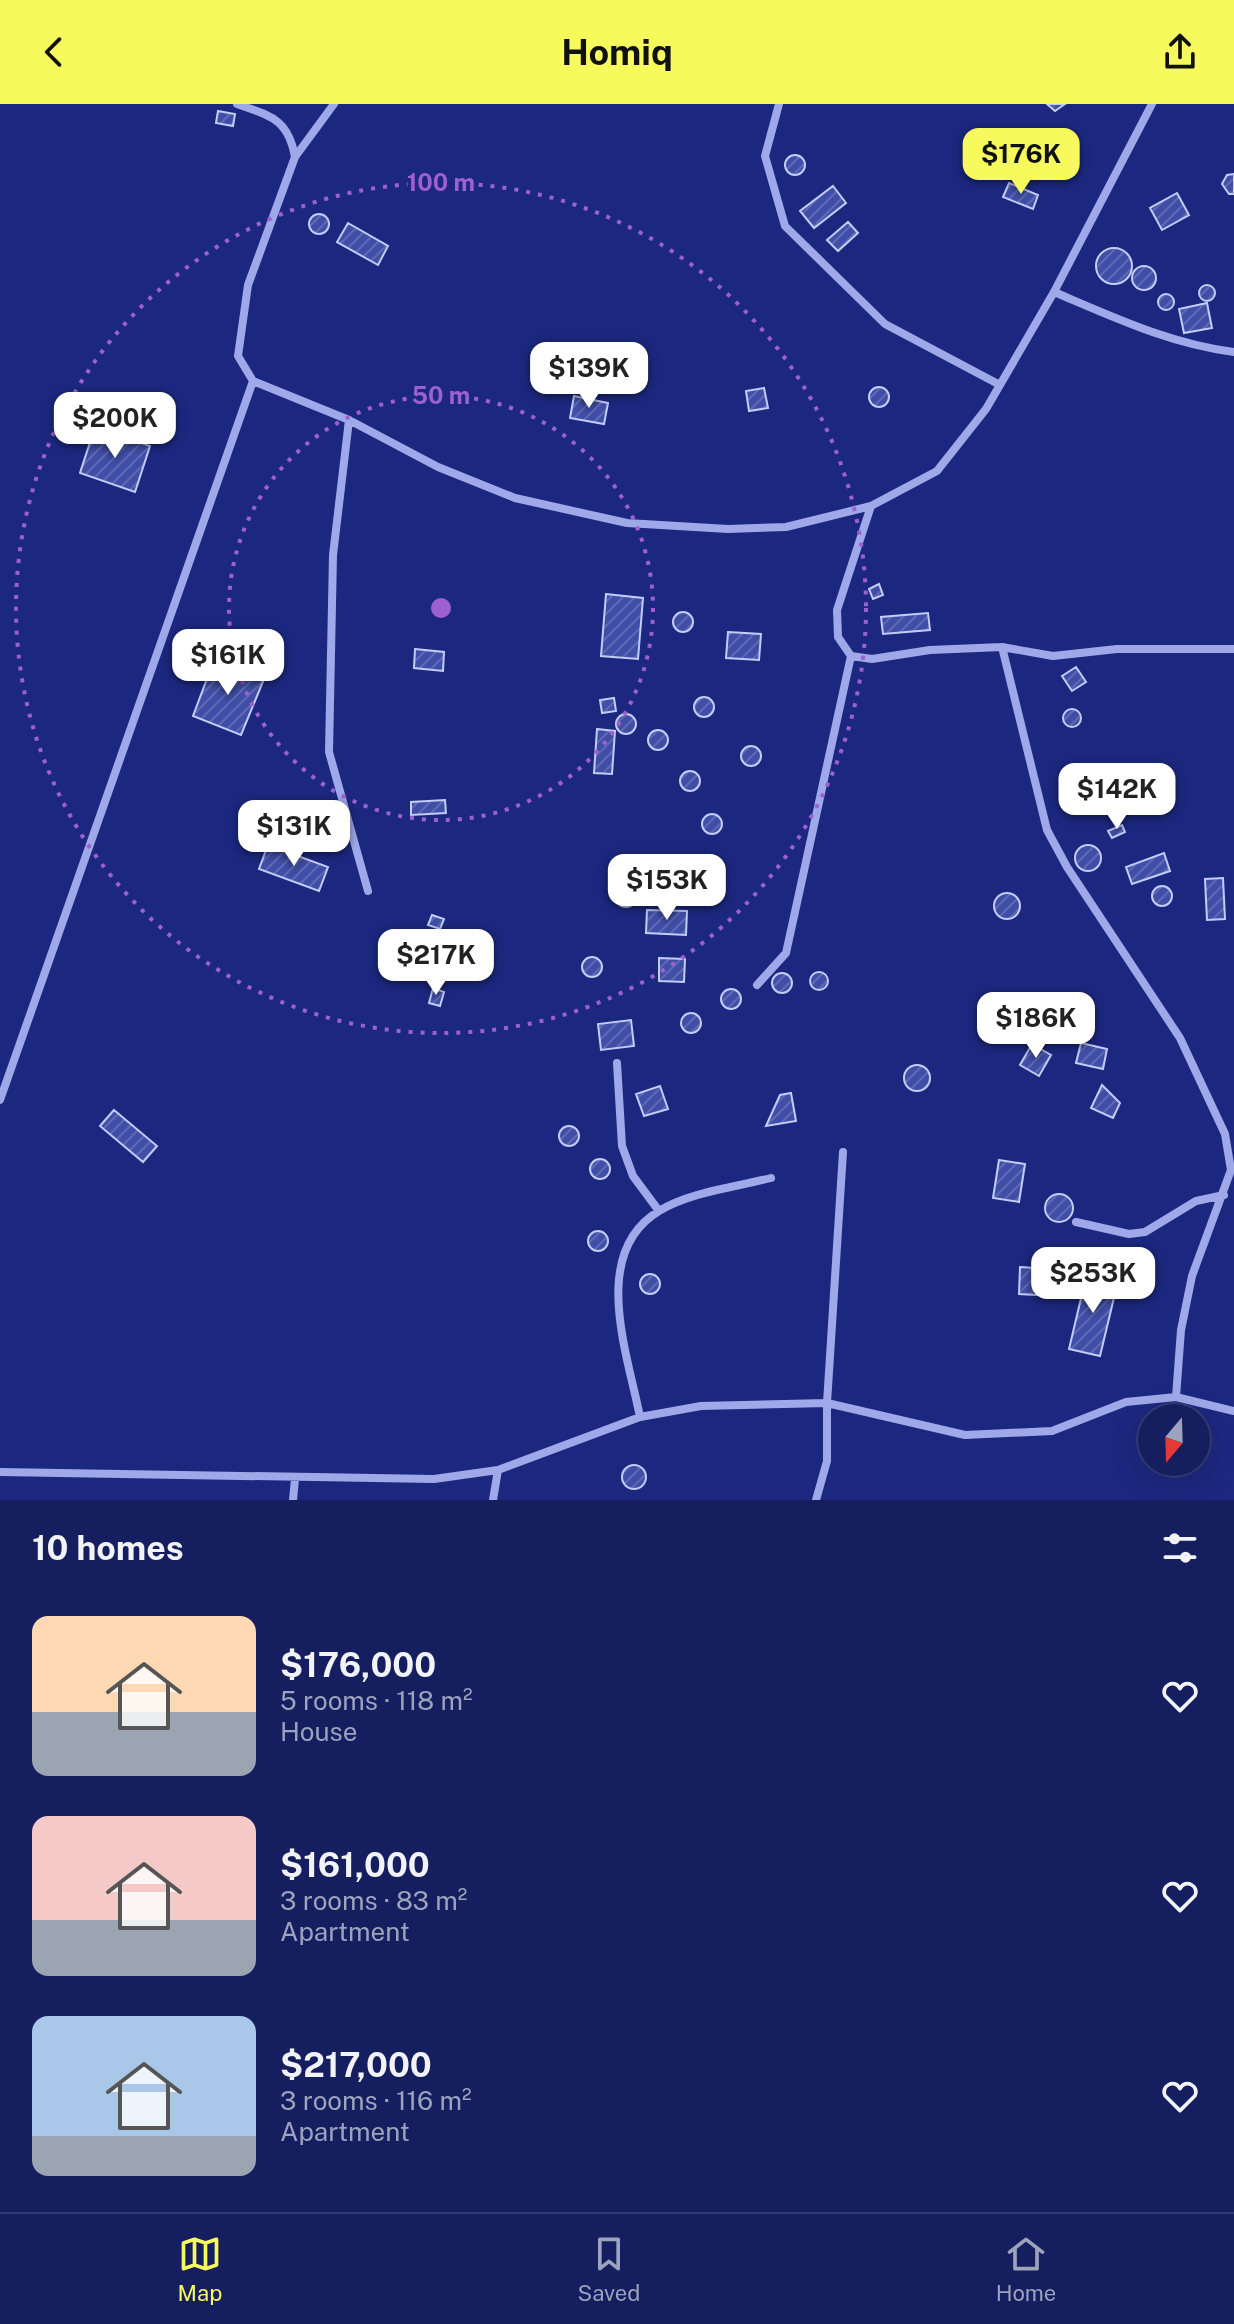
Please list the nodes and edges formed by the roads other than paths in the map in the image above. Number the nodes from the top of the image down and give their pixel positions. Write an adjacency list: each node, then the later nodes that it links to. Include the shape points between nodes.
1 (237, 104): 5 (street, via 278,119 292,139)
2 (334, 104): 5 (street)
3 (779, 104): 9 (street, via 765,156 785,226 885,324)
4 (1152, 104): 6 (street)
5 (295, 157): 8 (street, via 248,285 238,356)
6 (1054, 292): 7 (street, via 1140,329); 9 (street)
7 (1234, 352)
8 (253, 381): 10 (street); 18 (street)
9 (1000, 385): 11 (street, via 937,471)
10 (349, 420): 11 (street, via 438,467 515,498 627,523 786,527); 15 (street, via 333,555 329,752)
11 (871, 506): 14 (street, via 837,610 838,637)
12 (1002, 647): 13 (street, via 1053,656 1117,649); 14 (street, via 872,659); 21 (street, via 1047,830 1180,1038 1225,1134 1231,1170)
13 (1234, 649)
14 (851, 656): 16 (street, via 786,953)
15 (368, 891)
16 (757, 985)
17 (617, 1063): 22 (street, via 622,1146 633,1176)
18 (0, 1100)
19 (843, 1152): 25 (street)
20 (771, 1178): 22 (street)
21 (1224, 1195): 23 (street, via 1196,1201 1145,1232 1119,1233); 24 (street, via 1192,1276)
22 (659, 1211): 27 (street, via 624,1252 618,1278 617,1300)
23 (1076, 1222)
24 (1176, 1397): 25 (street, via 1126,1402 1052,1431 1011,1435 965,1435); 26 (street)
25 (827, 1403): 27 (street, via 701,1406); 33 (street, via 827,1461)
26 (1234, 1411)
27 (640, 1417): 28 (street)
28 (498, 1470): 30 (street, via 434,1479); 32 (street)
29 (0, 1472): 30 (street)
30 (295, 1479): 31 (street)
31 (293, 1500)
32 (493, 1500)
33 (816, 1500)

